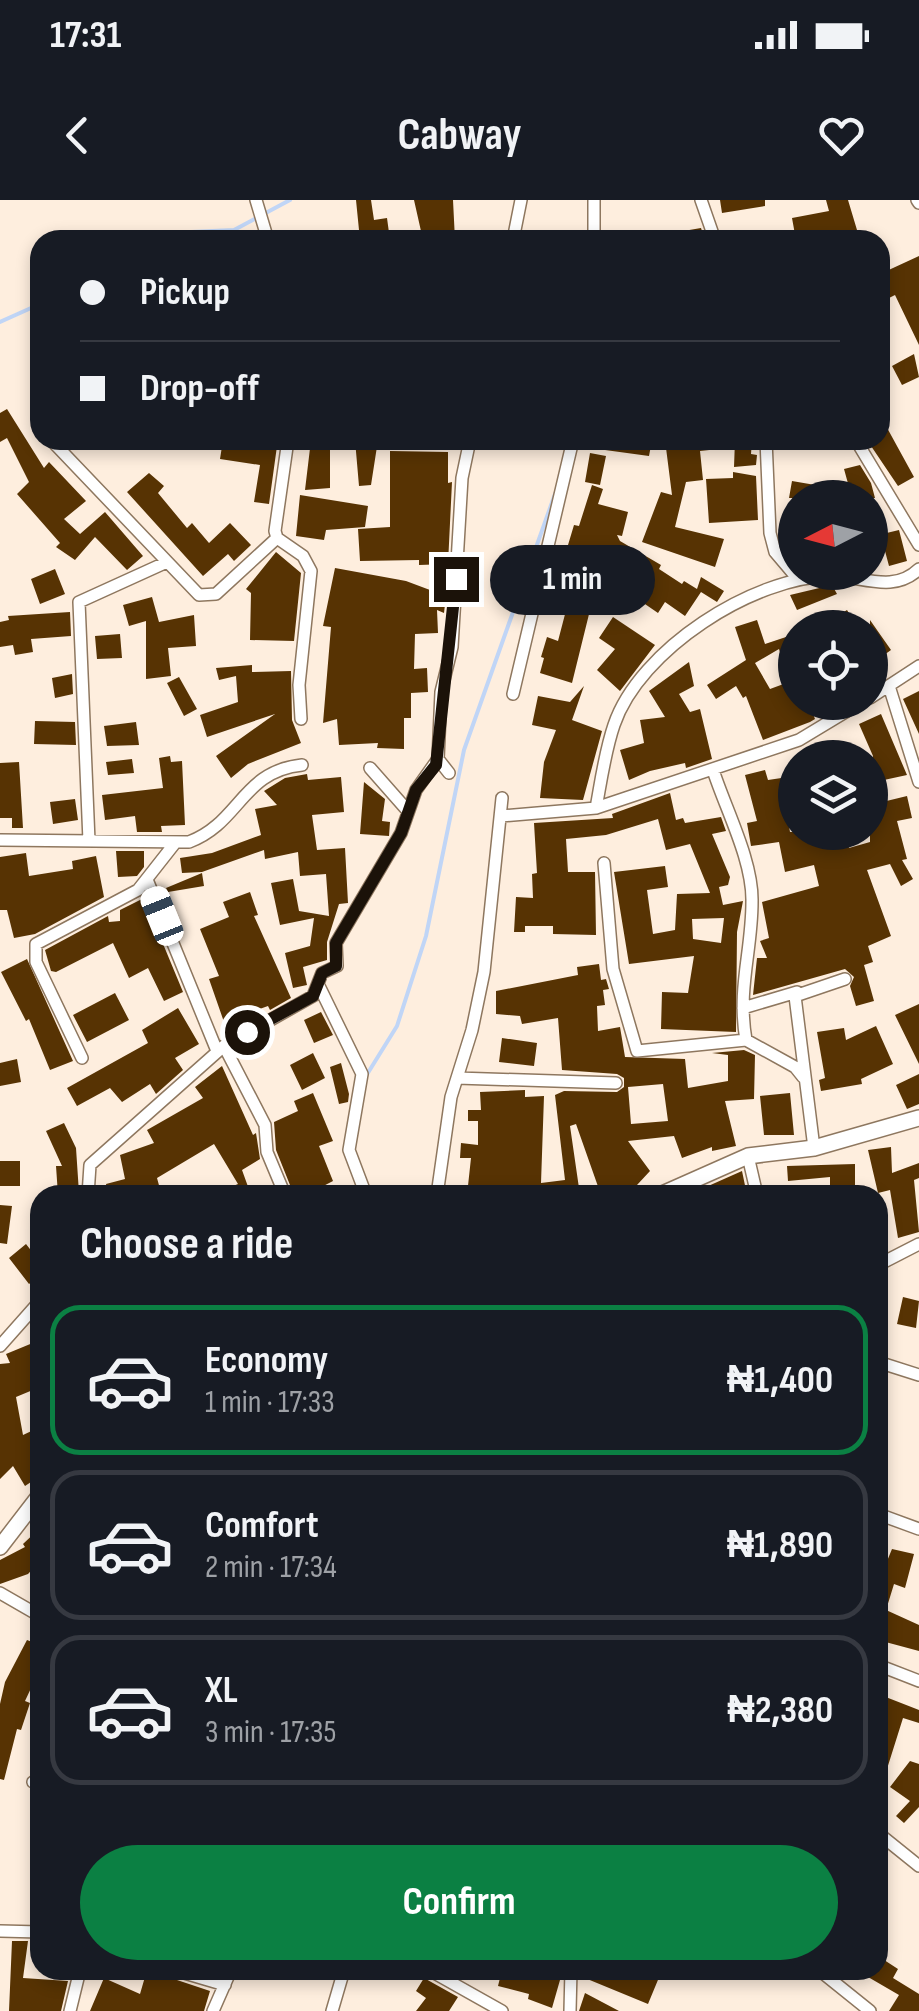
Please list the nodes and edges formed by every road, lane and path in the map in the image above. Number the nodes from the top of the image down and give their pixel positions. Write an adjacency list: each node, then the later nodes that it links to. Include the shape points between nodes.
1 (521, 200): 6 (street)
2 (594, 200): 7 (street)
3 (701, 200): 8 (street)
4 (256, 201): 5 (street)
5 (265, 230)
6 (515, 230)
7 (594, 230)
8 (712, 230)
9 (61, 450): 18 (street)
10 (287, 450): 15 (street)
11 (468, 450): 27 (street)
12 (572, 450): 24 (street)
13 (766, 450): 17 (street, via 770,533)
14 (862, 450): 16 (street)
15 (277, 538): 18 (street, via 212,596 200,595); 25 (street, via 303,556 311,571)
16 (919, 545)
17 (778, 556)
18 (167, 562): 38 (street, via 79,602)
19 (919, 569): 20 (street)
20 (888, 582)
21 (778, 586): 34 (street, via 682,635 635,688 614,723)
22 (919, 666): 23 (street)
23 (890, 686): 32 (street)
24 (512, 694)
25 (301, 719)
26 (832, 720): 30 (street, via 799,740)
27 (438, 759): 31 (street); 35 (street)
28 (302, 765): 39 (street, via 262,776 212,830)
29 (370, 768): 35 (street)
30 (714, 770): 34 (street); 45 (street, via 750,867)
31 (449, 773)
32 (919, 782)
33 (502, 798): 36 (street)
34 (596, 808): 36 (street)
35 (407, 810): 43 (street, via 401,833 336,943 336,966 322,973)
36 (501, 816): 50 (street, via 484,972)
37 (0, 840): 38 (street)
38 (89, 842): 39 (street)
39 (175, 844): 41 (street)
40 (604, 863): 46 (street, via 613,970 638,1051)
41 (148, 882): 47 (street); 48 (street, via 36,944 36,962)
42 (845, 979): 44 (street)
43 (319, 986): 47 (street, via 305,1002); 57 (street, via 362,1074 349,1150)
44 (797, 992): 45 (street); 49 (street)
45 (743, 1008): 46 (street)
46 (746, 1040): 49 (street)
47 (220, 1048): 55 (street, via 90,1165); 56 (street, via 265,1125)
48 (82, 1058)
49 (803, 1077): 53 (street)
50 (457, 1078): 51 (street); 58 (street)
51 (616, 1082)
52 (919, 1118): 53 (street)
53 (814, 1148): 54 (street)
54 (748, 1156): 59 (street); 60 (street)
55 (89, 1185)
56 (281, 1185)
57 (362, 1185)
58 (439, 1185)
59 (683, 1185)
60 (755, 1185)
61 (919, 1244): 62 (street)
62 (888, 1260)
63 (30, 1312): 64 (street)
64 (0, 1346)
65 (888, 1365): 66 (street)
66 (919, 1374)
67 (30, 1508): 70 (street)
68 (888, 1518): 69 (street)
69 (919, 1529)
70 (0, 1547)
71 (0, 1593): 72 (street)
72 (30, 1610)
73 (888, 1669): 74 (street)
74 (919, 1680)
75 (888, 1840): 76 (street)
76 (919, 1866)
77 (0, 1930): 78 (street)
78 (30, 1932)
79 (78, 1980): 87 (street)
80 (210, 1980): 86 (street)
81 (227, 1980): 86 (street)
82 (341, 1980): 89 (street)
83 (447, 1980): 90 (street)
84 (572, 1980): 91 (street)
85 (831, 1980): 92 (street)
86 (225, 1984): 88 (street)
87 (70, 2011)
88 (213, 2011)
89 (332, 2011)
90 (502, 2011)
91 (570, 2011)
92 (870, 2011)

